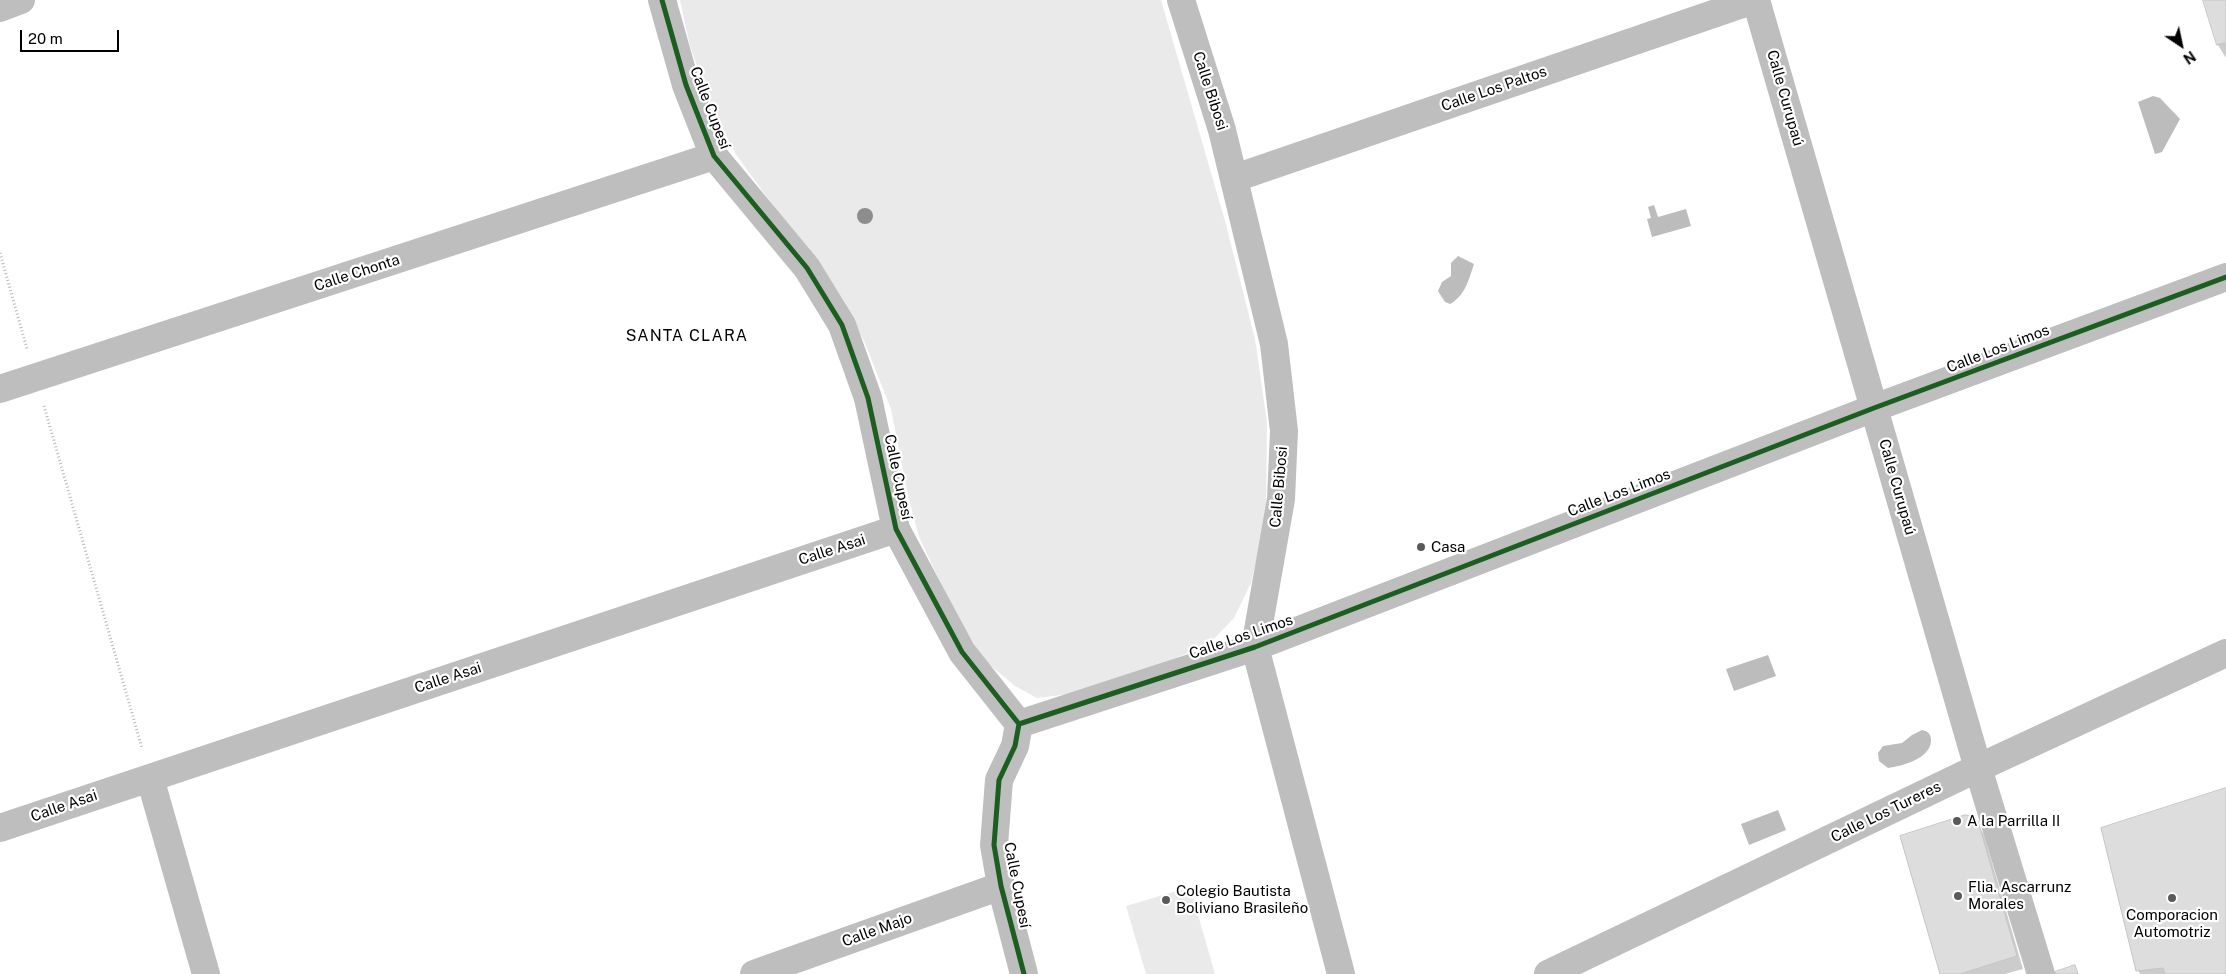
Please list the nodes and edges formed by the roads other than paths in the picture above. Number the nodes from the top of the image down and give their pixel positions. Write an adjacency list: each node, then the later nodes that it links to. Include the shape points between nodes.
1 (21, 0): 5 (street)
2 (662, 0): 6 (street, Calle Cupesí, via 686,85)
3 (1181, 0): 7 (street, Calle Bibosi)
4 (1755, 0): 7 (street, Calle Los Paltos); 10 (street, Calle Curupaú)
5 (0, 8)
6 (714, 156): 9 (street, Calle Chonta); 11 (street, Calle Cupesí, via 807,268 842,325 868,398)
7 (1235, 178): 12 (street, Calle Bibosi, via 1274,344 1284,431 1281,499)
8 (2226, 277): 10 (street, Calle Los Limos)
9 (0, 389)
10 (1874, 408): 12 (street, Calle Los Limos); 15 (street, Calle Curupaú)
11 (896, 529): 14 (street, Calle Cupesí, via 962,652); 16 (street, Calle Asai)
12 (1255, 647): 14 (street, Calle Los Limos); 22 (street, Calle Bibosi)
13 (2226, 653): 15 (street, Calle Los Tureres)
14 (1019, 724): 18 (street, Calle Cupesí, via 1015,746 999,780 994,845)
15 (1978, 768): 23 (street, Calle Los Tureres); 24 (street, Calle Curupaú)
16 (150, 778): 17 (street, Calle Asai); 19 (street)
17 (0, 828)
18 (1001, 886): 20 (street, Calle Majo); 21 (street, Calle Cupesí)
19 (206, 974)
20 (754, 974)
21 (1024, 974)
22 (1341, 974)
23 (1548, 974)
24 (2041, 974)

